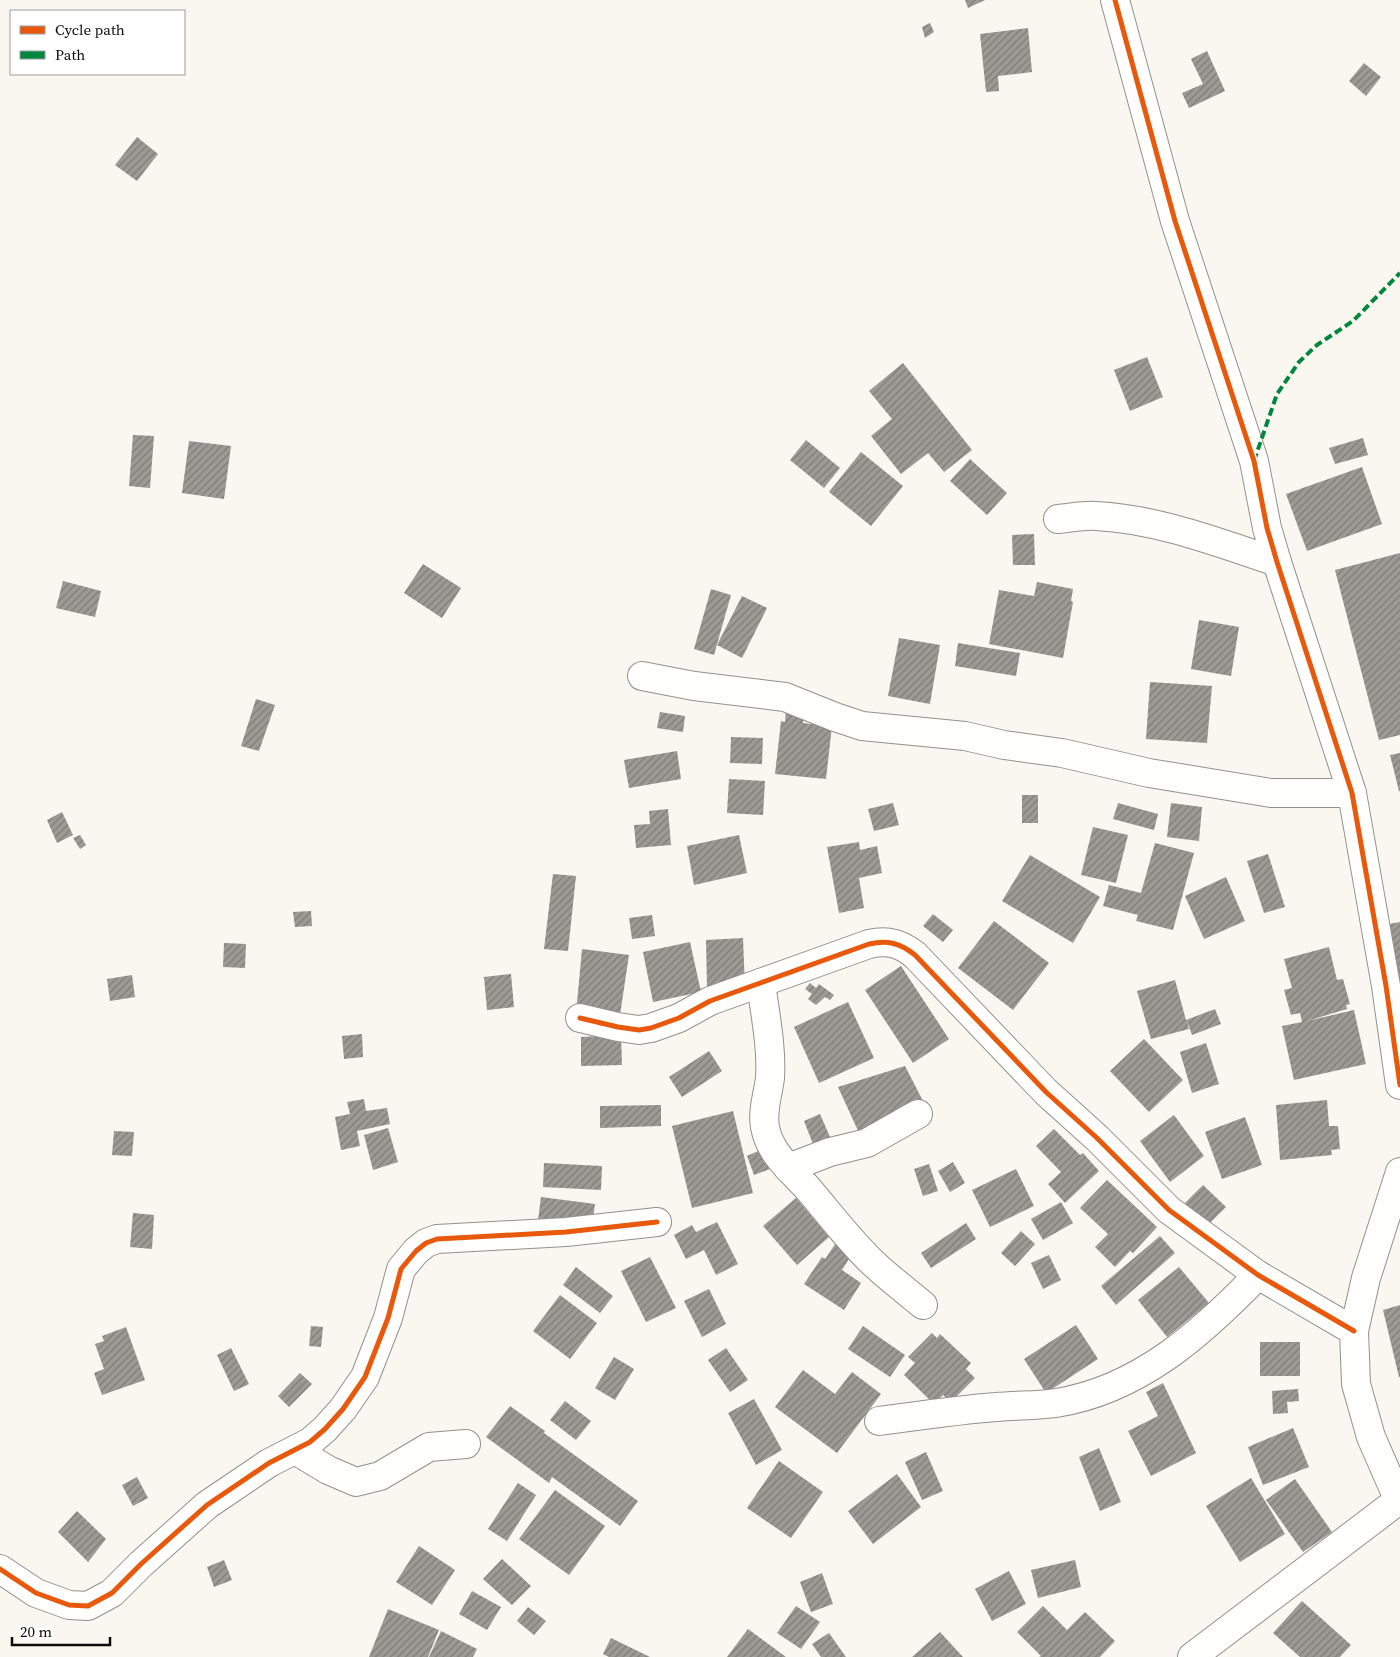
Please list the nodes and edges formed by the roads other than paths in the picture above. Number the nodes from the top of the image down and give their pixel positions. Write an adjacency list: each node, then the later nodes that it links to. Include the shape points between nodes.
1 (1115, 0): 3 (street, via 1175,221 1254,461)
2 (1058, 519): 3 (street, via 1095,516 1136,521 1197,536)
3 (1277, 562): 5 (street)
4 (642, 676): 5 (street, via 785,698 862,726 965,736 1149,773 1271,793)
5 (1352, 793): 8 (street)
6 (760, 983): 7 (street, via 651,1028 618,1028); 10 (street, via 769,1035 770,1077 764,1124 767,1138); 13 (street, via 869,944 882,942 906,947 1046,1092 1169,1210)
7 (580, 1018)
8 (1400, 1085)
9 (918, 1114): 10 (street, via 866,1142)
10 (788, 1168): 14 (street, via 873,1263)
11 (1400, 1172): 15 (street, via 1366,1278)
12 (657, 1222): 18 (street, via 566,1232 437,1239 426,1243 401,1269 388,1318 365,1377 325,1429)
13 (1258, 1275): 15 (street); 16 (street, via 1182,1346 1115,1386 1056,1403 995,1407)
14 (923, 1305)
15 (1354, 1331): 19 (street, via 1356,1384 1371,1437)
16 (879, 1422)
17 (466, 1444): 18 (street, via 428,1448 380,1476 356,1482)
18 (295, 1450): 20 (street, via 269,1463 207,1505 112,1593 88,1606 69,1605 36,1593)
19 (1399, 1502): 21 (street)
20 (0, 1569)
21 (1192, 1657)

